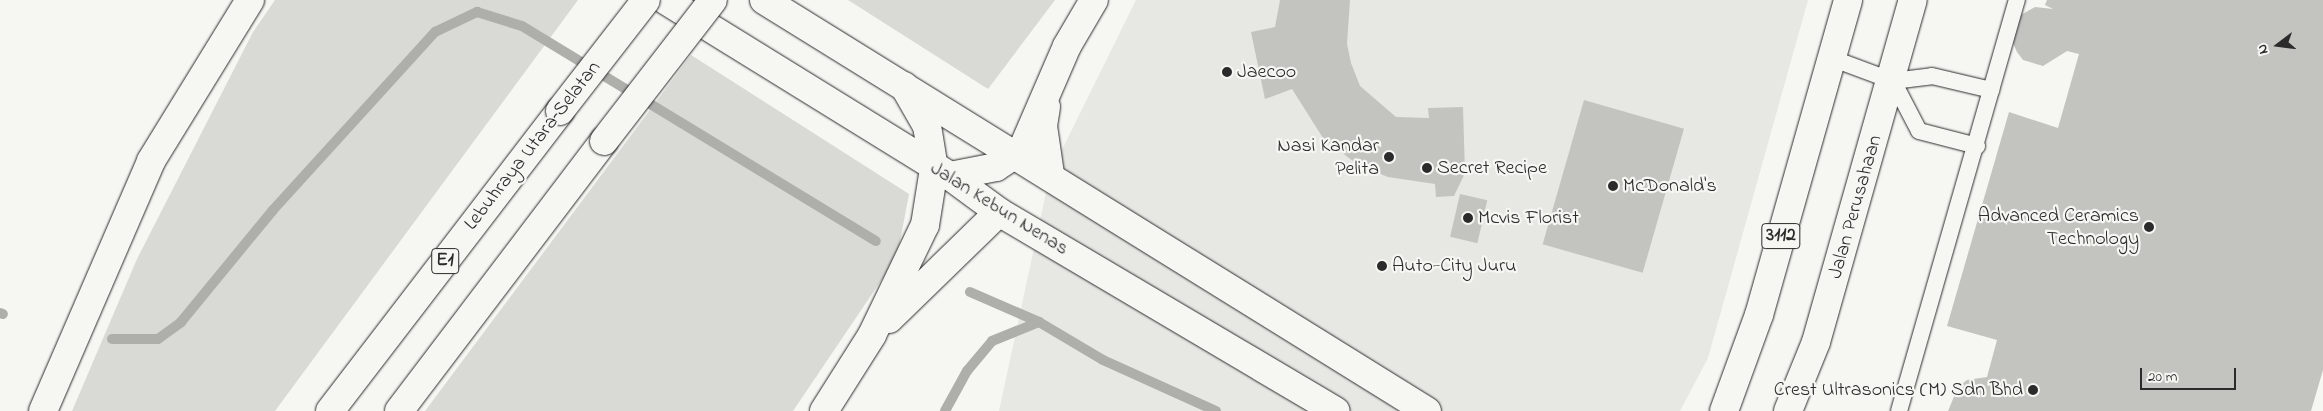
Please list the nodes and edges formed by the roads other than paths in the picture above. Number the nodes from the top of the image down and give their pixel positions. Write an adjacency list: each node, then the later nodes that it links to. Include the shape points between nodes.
1 (250, 0): 22 (main road, via 151,162)
2 (646, 0): 23 (main road, Lebuhraya Utara–Selatan / E1, bridge)
3 (666, 0): 17 (main road, Jalan Kebun Nenas)
4 (713, 0): 24 (main road, bridge)
5 (764, 0): 13 (main road)
6 (1094, 0): 10 (main road)
7 (1848, 0): 11 (main road, 3112)
8 (1913, 0): 12 (main road, Jalan Perusahaan)
9 (2017, 0): 14 (lane)
10 (1067, 46): 16 (main road); 18 (main road, via 1049,89 1043,126)
11 (1832, 58): 12 (lane); 21 (main road, 3112, via 1759,315)
12 (1893, 81): 14 (lane, via 1932,76); 15 (lane, via 1919,131); 29 (main road, Jalan Perusahaan, via 1816,342)
13 (904, 86): 16 (main road); 17 (main road, via 927,126)
14 (1991, 90): 15 (lane)
15 (1977, 146): 30 (lane)
16 (1017, 155): 17 (main road, via 996,167); 18 (main road)
17 (942, 173): 19 (main road, Jalan Kebun Nenas); 20 (main road, via 925,225)
18 (1050, 174): 27 (main road)
19 (999, 212): 20 (main road); 26 (main road, Jalan Kebun Nenas)
20 (872, 335): 25 (main road)
21 (1728, 399): 28 (main road)
22 (43, 411)
23 (330, 411)
24 (399, 411)
25 (824, 411)
26 (1336, 411)
27 (1427, 411)
28 (1709, 411)
29 (1788, 411)
30 (1899, 411)

